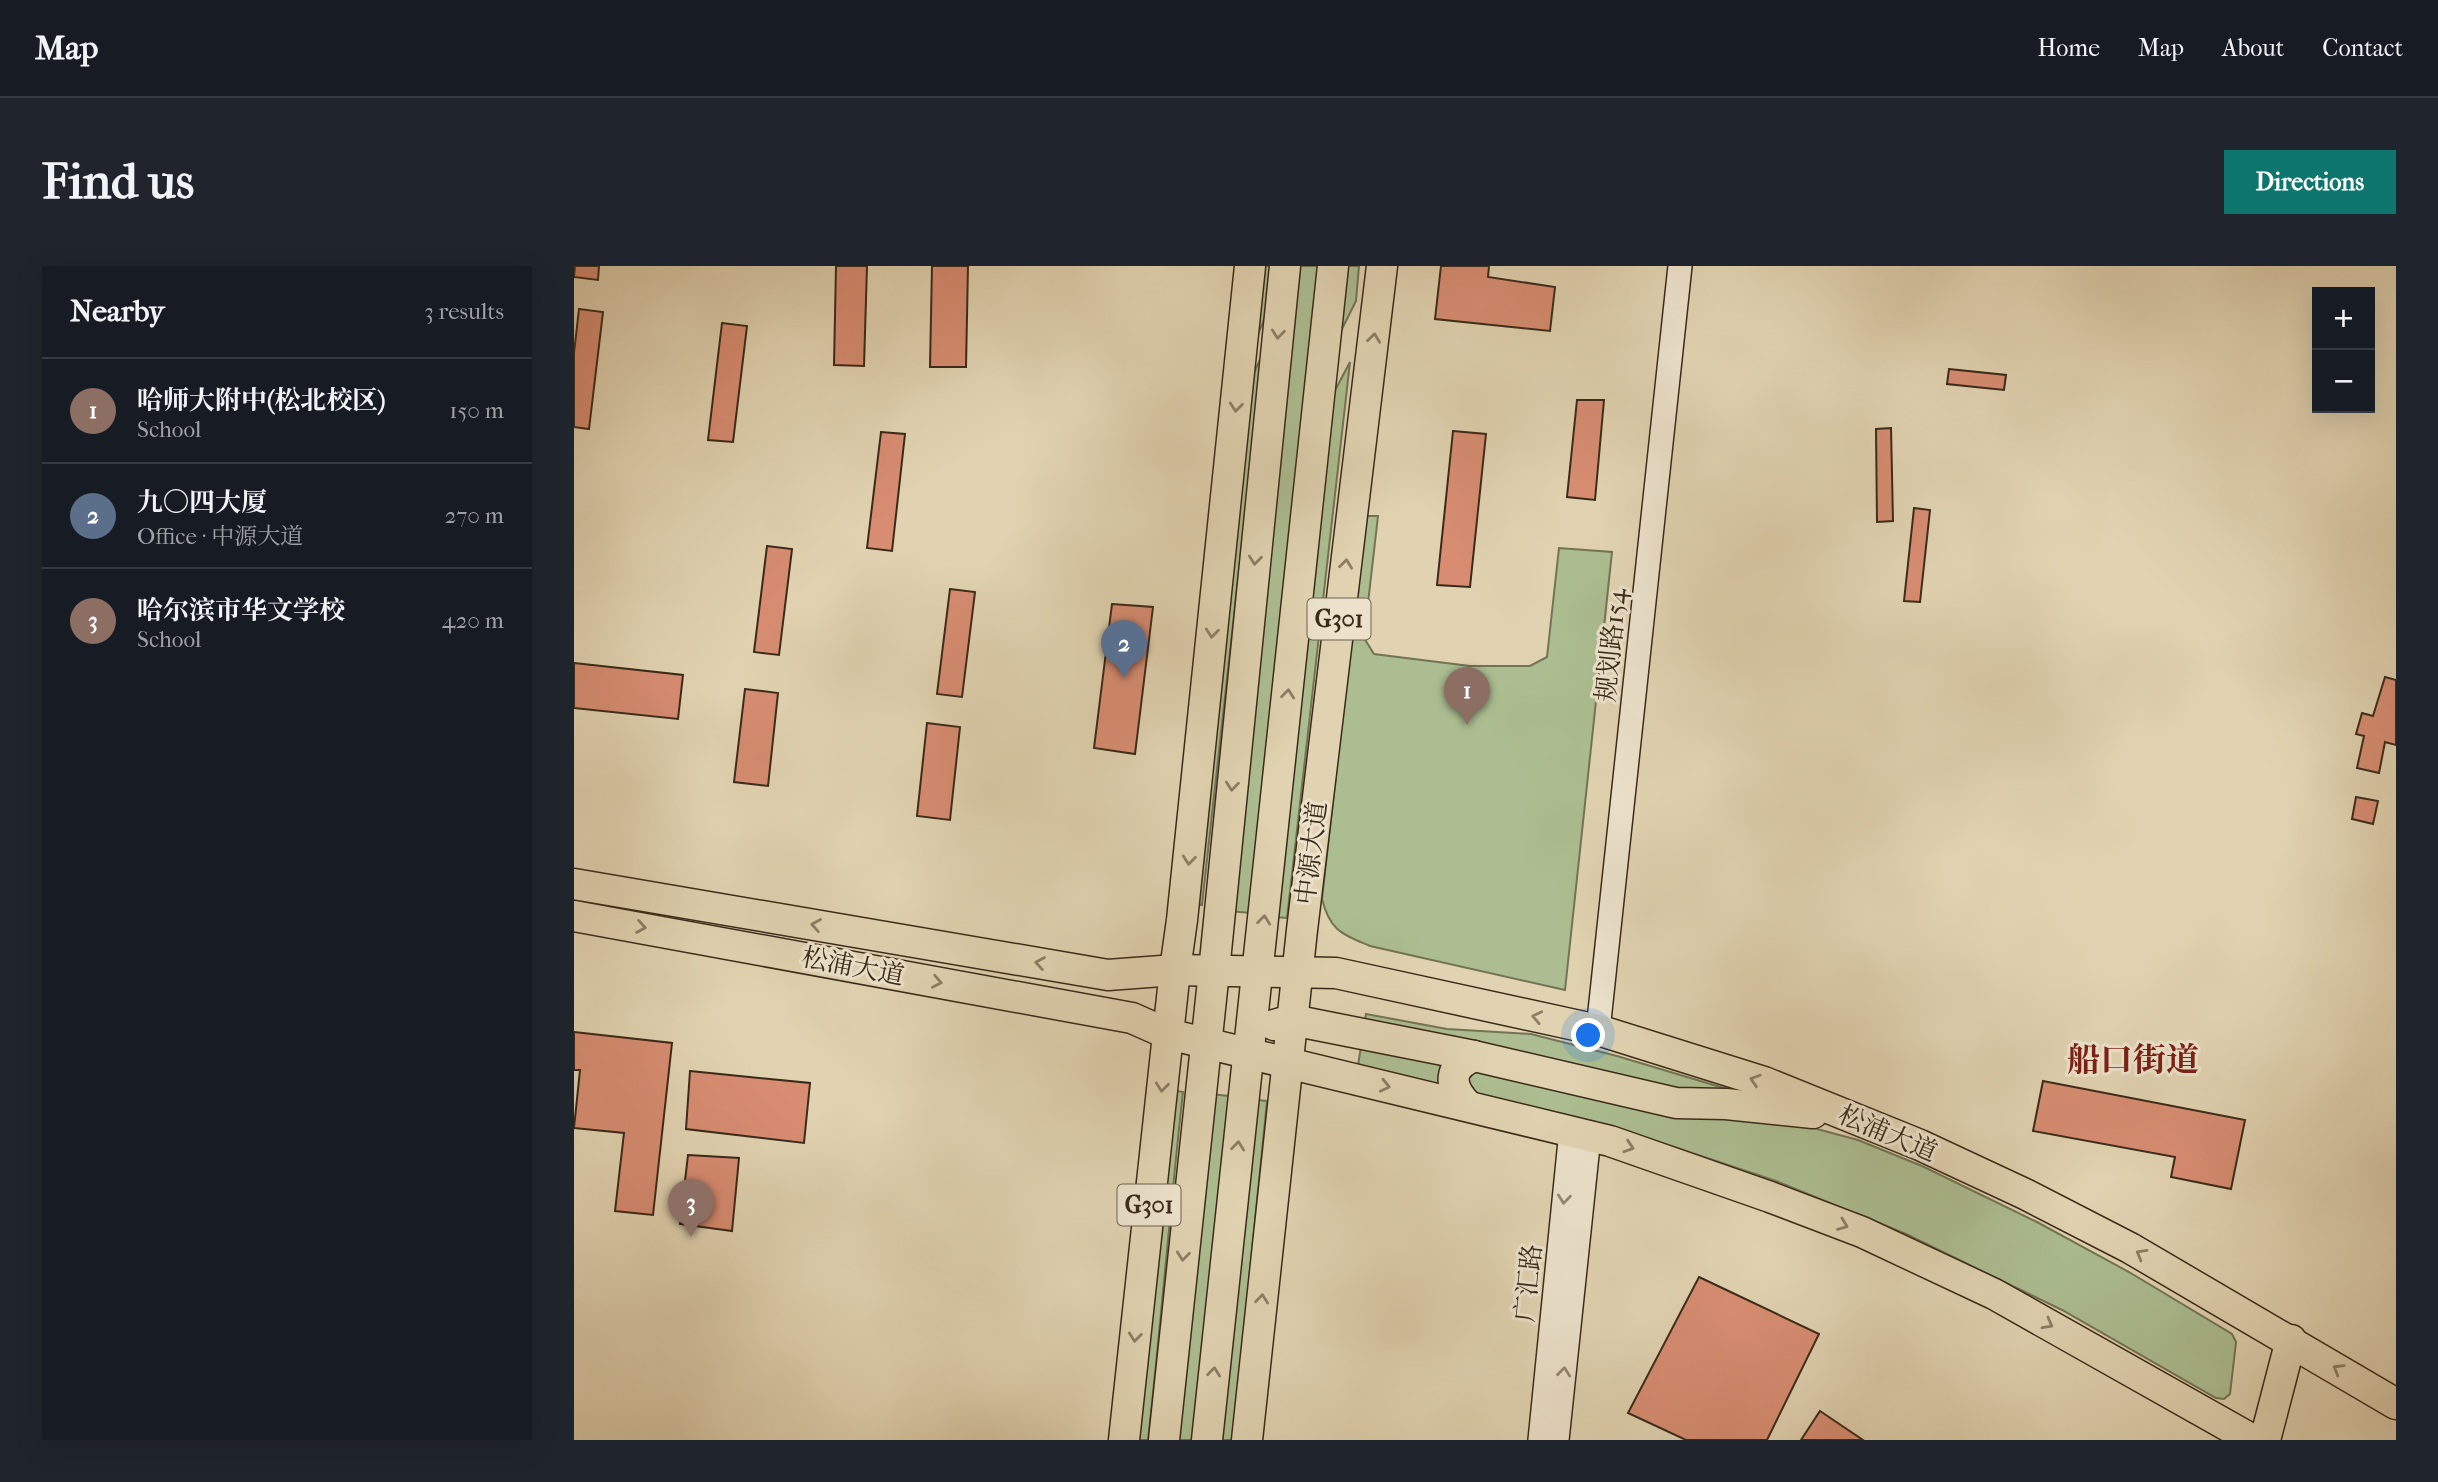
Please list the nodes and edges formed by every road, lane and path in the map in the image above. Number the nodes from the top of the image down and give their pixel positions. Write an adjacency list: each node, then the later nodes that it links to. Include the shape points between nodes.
1 (1250, 266): 9 (highway, G301, one-way to 9)
2 (1285, 266): 10 (highway, one-way to 10)
3 (1333, 266): 11 (highway, 中源大道, one-way to 3)
4 (1382, 266): 12 (highway, 中源大道 / G301, one-way to 4)
5 (1666, 266): 14 (street)
6 (1680, 266): 14 (street, 规划路154)
7 (574, 884): 9 (highway, 松浦大道, one-way to 7, via 1108,975)
8 (574, 916): 15 (highway, 松浦大道, one-way to 15, via 1132,1018)
9 (1175, 970): 10 (highway, 松浦大道); 15 (highway, G301)
10 (1214, 971): 11 (highway, 松浦大道); 17 (highway)
11 (1258, 972): 12 (highway, 松浦大道); 16 (highway, 中源大道)
12 (1297, 972): 13 (highway, 中源大道 / G301); 14 (highway, 松浦大道, one-way to 12, via 1336,973)
13 (1292, 1020): 16 (highway); 18 (highway); 19 (highway, 中源大道 / G301)
14 (1591, 1028): 21 (highway, 松浦大道, one-way to 14, via 1764,1083)
15 (1168, 1034): 17 (highway, 松浦大道); 25 (highway, G301, one-way to 25)
16 (1250, 1042): 17 (highway, 松浦大道); 19 (highway, 松浦大道); 27 (highway, 中源大道, one-way to 16)
17 (1206, 1044): 26 (highway, one-way to 26)
18 (1474, 1056): 20 (highway, via 1457,1066 1454,1079 1457,1093); 21 (highway, via 1676,1103)
19 (1287, 1063): 20 (highway, 松浦大道, one-way to 20); 28 (highway, 中源大道 / G301, one-way to 19)
20 (1467, 1105): 22 (highway)
21 (1848, 1116): 23 (highway, 松浦大道, one-way to 21, via 2025,1194)
22 (1580, 1134): 29 (street, 广汇路, one-way to 29); 30 (street, 广汇路, one-way to 22); 31 (highway, one-way to 31, via 1688,1166 1862,1232 1994,1294)
23 (2291, 1340): 24 (highway, 松浦大道, one-way to 23); 32 (highway)
24 (2396, 1404)
25 (1124, 1440)
26 (1164, 1440)
27 (1207, 1440)
28 (1247, 1440)
29 (1539, 1440)
30 (1557, 1440)
31 (2253, 1440)
32 (2265, 1440)

